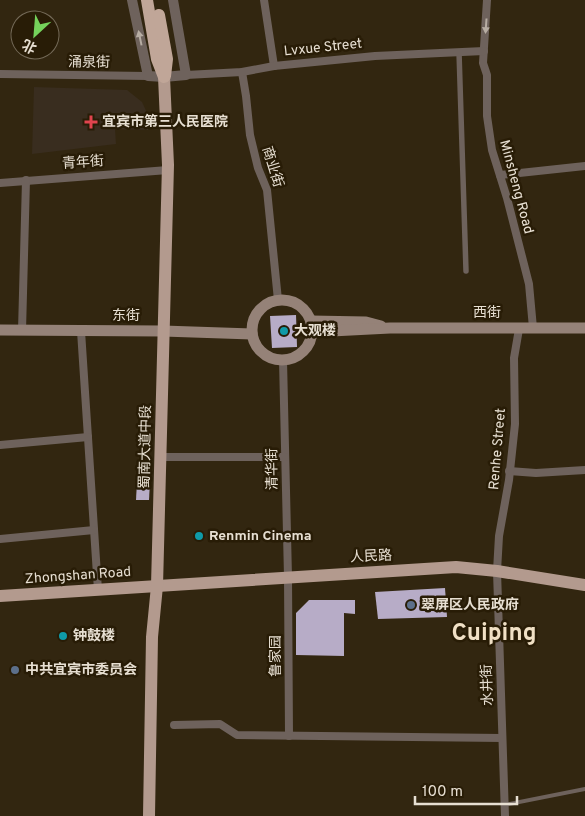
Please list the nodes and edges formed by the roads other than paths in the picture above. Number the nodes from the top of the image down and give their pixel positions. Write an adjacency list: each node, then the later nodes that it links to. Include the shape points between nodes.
1 (132, 0): 14 (street, one-way to 1)
2 (173, 0): 6 (street)
3 (264, 0): 10 (street)
4 (487, 0): 8 (street, Minsheng Road, one-way to 8)
5 (152, 5): 7 (highway); 15 (highway, via 157,60)
6 (178, 29): 7 (street); 13 (street)
7 (161, 31): 15 (highway, via 167,59)
8 (484, 51): 9 (street, Lvxue Street); 18 (street, Minsheng Road, via 488,124)
9 (459, 52): 10 (street, Lvxue Street); 21 (street)
10 (274, 66): 11 (street, Lvxue Street)
11 (242, 72): 13 (street, Lvxue Street); 22 (street, 商业街, via 250,135 267,190)
12 (0, 74): 14 (street, 涌泉街)
13 (186, 75): 15 (street, Lvxue Street)
14 (148, 76): 15 (street, Lvxue Street)
15 (164, 77): 17 (main road, 蜀南大道中段)
16 (585, 166): 18 (street)
17 (168, 170): 19 (street, 青年街); 30 (main road, 蜀南大道中段)
18 (500, 175): 25 (street, Minsheng Road, via 529,284)
19 (26, 180): 20 (street, 青年街); 28 (street)
20 (0, 183)
21 (466, 271)
22 (278, 300): 23 (main road, via 294,302 303,308); 31 (main road, via 268,303 256,315)
23 (311, 327): 24 (main road, 西街, via 366,322 390,328); 32 (main road, via 307,346 297,356)
24 (519, 328): 25 (main road, 西街); 38 (street, Renhe Street, via 514,358 515,424)
25 (533, 328): 26 (main road, 西街)
26 (585, 328)
27 (0, 330): 28 (main road, 东街)
28 (22, 331): 29 (main road, 东街)
29 (81, 331): 30 (main road, 东街); 33 (street)
30 (163, 331): 31 (main road, 东街); 35 (main road, 蜀南大道中段)
31 (252, 334): 32 (main road, via 264,354)
32 (283, 360): 36 (street, 清华街)
33 (88, 437): 34 (street); 39 (street)
34 (0, 445)
35 (160, 457): 36 (street); 44 (main road, 蜀南大道中段)
36 (286, 458): 42 (street, 清华街)
37 (585, 470): 38 (street)
38 (509, 471): 41 (street, Renhe Street)
39 (94, 530): 40 (street); 45 (street)
40 (0, 539)
41 (497, 571): 42 (main road, 人民路, via 456,567); 43 (main road, 人民路); 49 (street, 水井街)
42 (288, 577): 44 (main road, 人民路); 48 (street, 鲁家园)
43 (585, 585)
44 (157, 586): 45 (main road, Zhongshan Road); 52 (main road, 蜀南大道中段, via 152,637)
45 (98, 590): 46 (main road, Zhongshan Road)
46 (0, 596)
47 (174, 725): 48 (street, via 220,724 237,735)
48 (289, 736): 49 (street)
49 (502, 738): 51 (street, 水井街)
50 (585, 789): 51 (lane)
51 (504, 805): 53 (street, 水井街)
52 (149, 816)
53 (505, 816)

